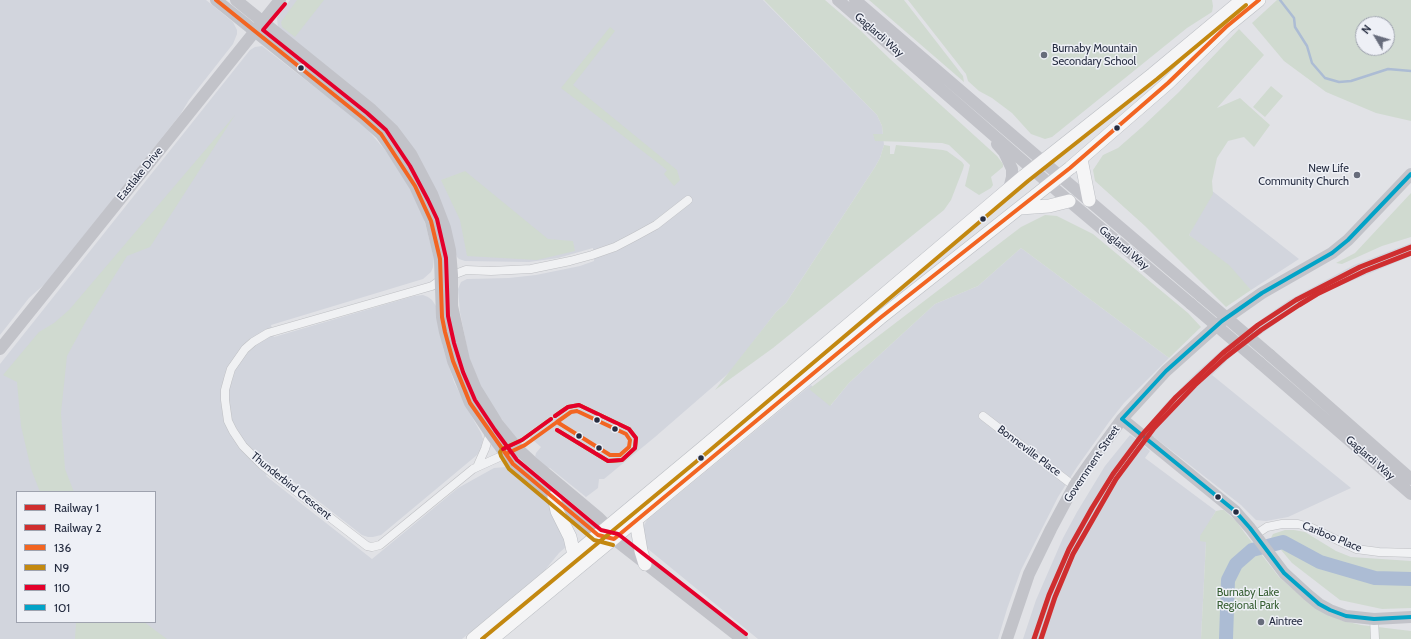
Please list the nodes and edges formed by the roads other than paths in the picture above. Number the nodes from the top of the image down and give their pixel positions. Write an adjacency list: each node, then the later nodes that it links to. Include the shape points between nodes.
1 (216, 0): 9 (street)
2 (236, 0): 7 (street)
3 (280, 0): 7 (street, Eastlake Drive)
4 (838, 0): 10 (street, Gaglardi Way)
5 (855, 0): 12 (street, Gaglardi Way)
6 (1252, 1): 8 (main road)
7 (263, 21): 9 (street, Eastlake Drive); 20 (street, via 356,96 401,140 441,213 450,250)
8 (1223, 23): 11 (main road, via 1168,83); 12 (main road, via 1153,74)
9 (255, 31): 20 (street, via 363,118 392,148 415,186 431,221); 21 (street, Eastlake Drive)
10 (973, 116): 12 (street, Gaglardi Way); 15 (street, via 982,130 1004,152 1012,169)
11 (1081, 159): 14 (main road); 17 (main road)
12 (1038, 165): 14 (street, Gaglardi Way); 15 (main road)
13 (1411, 174): 24 (street, Government Street, via 1332,252 1262,293 1222,321 1166,370)
14 (1054, 180): 17 (street, Gaglardi Way); 18 (street, Gaglardi Way); 19 (main road)
15 (1009, 189): 34 (main road)
16 (688, 200): 20 (street, via 656,225 615,247 592,255 531,269 466,270)
17 (1089, 200): 22 (street, Gaglardi Way, bridge, via 1201,296)
18 (1069, 201): 19 (main road, via 1049,206); 22 (street, Gaglardi Way, bridge, via 1191,304)
19 (1020, 208): 33 (main road, via 880,318)
20 (447, 277): 25 (street, via 442,317 452,361 470,403); 26 (street, via 468,374 484,404); 28 (street, Thunderbird Crescent, via 432,286 263,336 245,349 231,369 226,390 226,411 228,421 238,439 255,459 362,543 372,547 380,545)
21 (0, 349)
22 (1265, 359): 29 (street, Gaglardi Way); 31 (street, Gaglardi Way)
23 (983, 416): 30 (street, Bonneville Place)
24 (1122, 419): 30 (street, Government Street); 35 (street, via 1240,515)
25 (490, 433): 27 (street); 28 (street)
26 (518, 449): 27 (street); 34 (street, via 598,517)
27 (506, 454): 28 (street, Thunderbird Crescent); 32 (street, via 513,464)
28 (477, 467)
29 (1411, 479)
30 (1074, 486): 45 (street, Government Street, via 1029,574)
31 (1411, 494)
32 (554, 497): 34 (street); 38 (main road, via 557,511 570,537)
33 (636, 521): 36 (main road); 39 (main road)
34 (603, 531): 36 (street); 38 (main road)
35 (1256, 535): 37 (street, Cariboo Place, via 1267,527 1298,524 1356,549); 41 (street, via 1284,573 1308,595 1330,610 1346,616)
36 (614, 539): 39 (street); 43 (main road)
37 (1411, 554)
38 (574, 555): 42 (main road)
39 (645, 564): 44 (street)
40 (1411, 617): 41 (street)
41 (1374, 619): 46 (street)
42 (473, 639)
43 (492, 639)
44 (742, 639)
45 (1007, 639)
46 (1375, 639)

